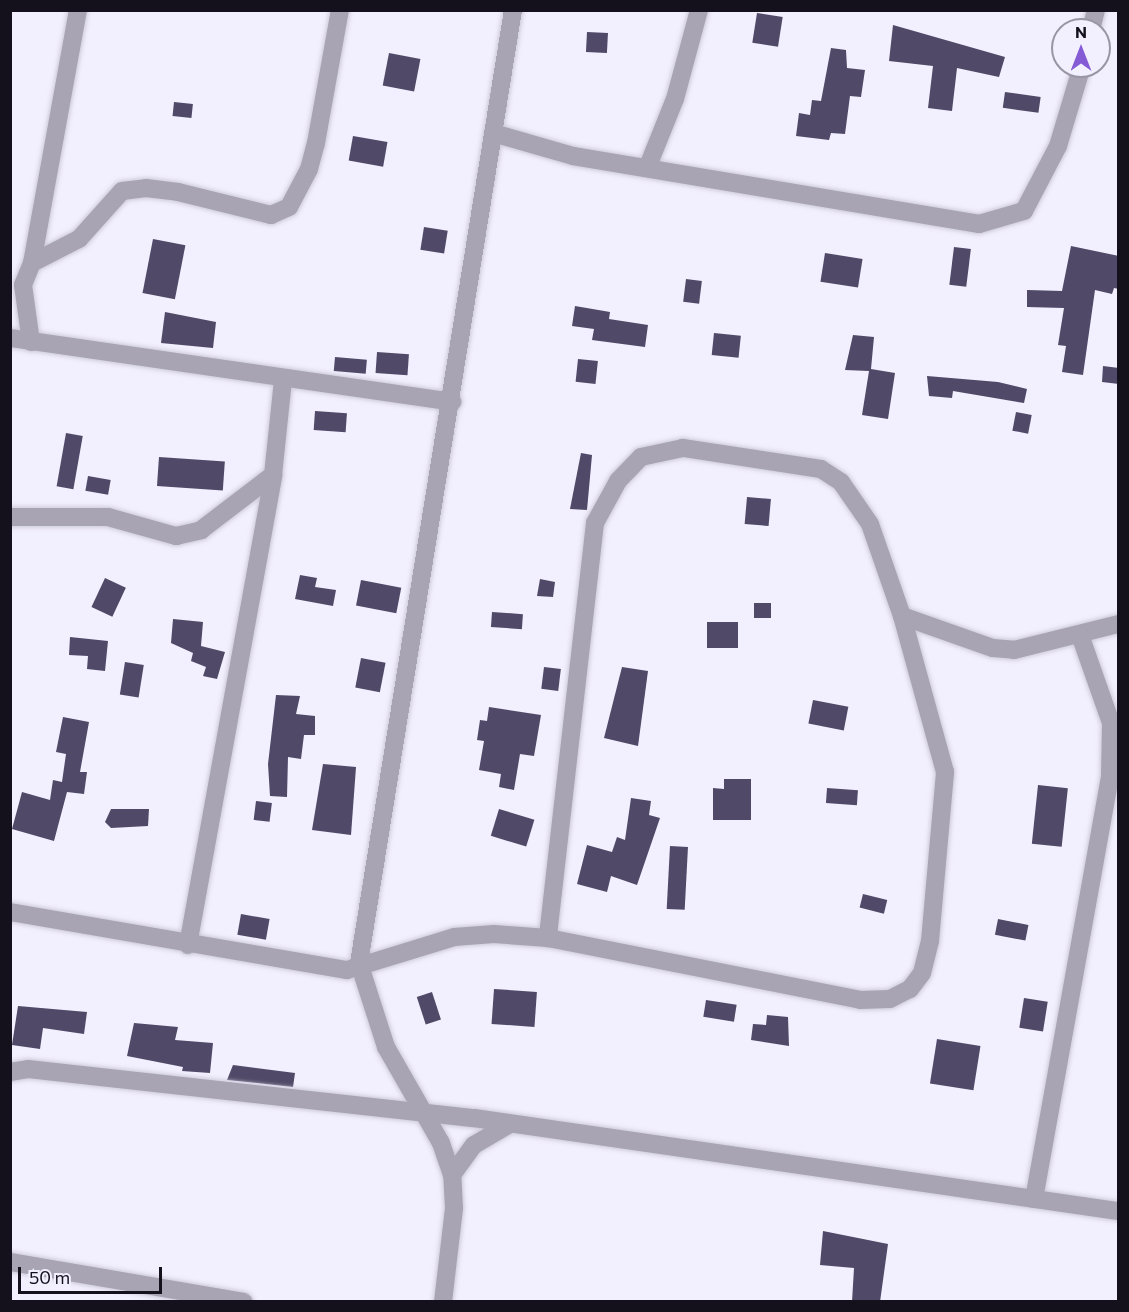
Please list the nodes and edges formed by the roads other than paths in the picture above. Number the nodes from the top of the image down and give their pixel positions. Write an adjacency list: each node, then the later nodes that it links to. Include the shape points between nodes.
1 (78, 10): 8 (street)
2 (340, 10): 8 (street, via 316,143 289,207 271,215 178,192 146,188 122,192 79,239)
3 (513, 10): 6 (street)
4 (699, 10): 7 (street, via 675,99)
5 (1079, 78): 7 (street, via 1058,146 1043,176 1024,211 1002,221 979,224)
6 (493, 133): 7 (street, via 573,156); 12 (street)
7 (648, 166)
8 (32, 263): 10 (street, via 23,285)
9 (10, 339): 10 (street)
10 (31, 342): 11 (street)
11 (284, 380): 12 (street); 13 (street)
12 (452, 402): 21 (street)
13 (273, 475): 14 (street, via 201,530 176,536 108,518); 20 (street)
14 (10, 517)
15 (902, 616): 17 (street, via 993,648 1014,650); 19 (street, via 945,772 930,941 922,973 910,989 890,999 860,1000); 19 (street, via 860,505 842,482 821,469 683,448 641,457 618,482 596,523)
16 (1119, 624): 17 (street)
17 (1080, 635): 26 (street, via 1111,723 1110,776)
18 (10, 912): 20 (street)
19 (548, 938): 21 (street, via 494,934 454,937)
20 (188, 945): 21 (street, via 347,970)
21 (359, 963): 23 (street, via 386,1047)
22 (10, 1072): 23 (street, via 28,1069)
23 (419, 1112): 24 (street); 25 (street, via 441,1143)
24 (510, 1124): 25 (street, via 474,1145); 26 (street)
25 (452, 1175): 30 (street, via 454,1208)
26 (1034, 1199): 27 (street)
27 (1119, 1211)
28 (10, 1262): 29 (street)
29 (244, 1302)
30 (443, 1302)

